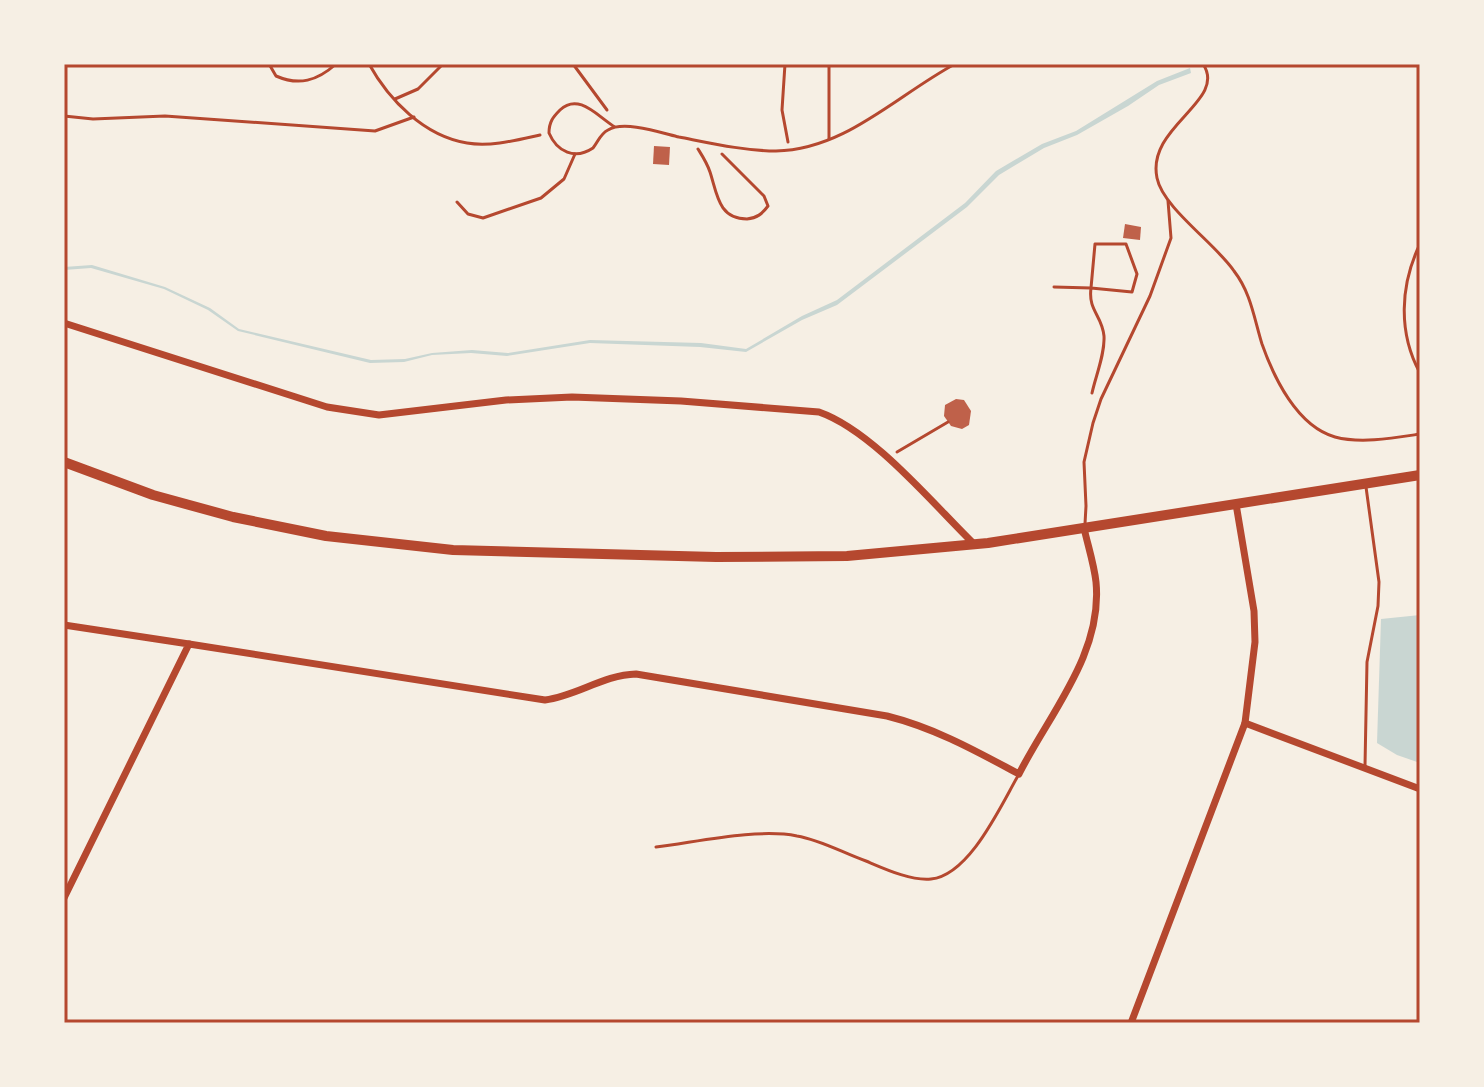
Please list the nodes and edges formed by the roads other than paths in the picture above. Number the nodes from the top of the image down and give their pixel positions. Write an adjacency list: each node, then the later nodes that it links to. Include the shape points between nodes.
1 (829, 64): 5 (lane)
2 (955, 64): 5 (lane)
3 (1203, 64): 7 (lane, via 1207,90 1179,120 1157,157 1157,180)
4 (615, 127): 5 (lane, via 763,150 800,149); 6 (lane, via 593,148); 6 (lane, via 587,106 564,106 552,118 549,133 561,150)
5 (829, 139)
6 (575, 154): 8 (lane, via 564,179 541,198 483,218 468,214)
7 (1168, 201): 12 (lane, via 1242,282 1275,375 1312,425 1349,439); 17 (lane, via 1171,238 1093,423 1084,462)
8 (457, 202)
9 (1420, 244): 11 (lane, via 1402,298 1405,329)
10 (64, 323): 18 (street, via 356,413 572,397 803,410 835,418 868,439)
11 (1420, 373)
12 (1420, 434)
13 (64, 462): 18 (main road, via 233,517 423,548 775,557)
14 (1420, 475): 15 (main road)
15 (1365, 484): 16 (main road); 22 (lane, via 1379,582 1367,662)
16 (1236, 504): 17 (main road); 21 (street, via 1254,611)
17 (1084, 528): 18 (main road); 23 (street, via 1096,582 1089,640)
18 (974, 544)
19 (64, 625): 20 (street)
20 (189, 644): 23 (street, via 545,700 636,674 916,723); 26 (street)
21 (1245, 723): 22 (street); 27 (street)
22 (1365, 768): 24 (street)
23 (1019, 774): 25 (lane, via 968,856 940,877 916,878 796,835 758,834)
24 (1420, 789)
25 (656, 847)
26 (64, 898)
27 (1131, 1023)

